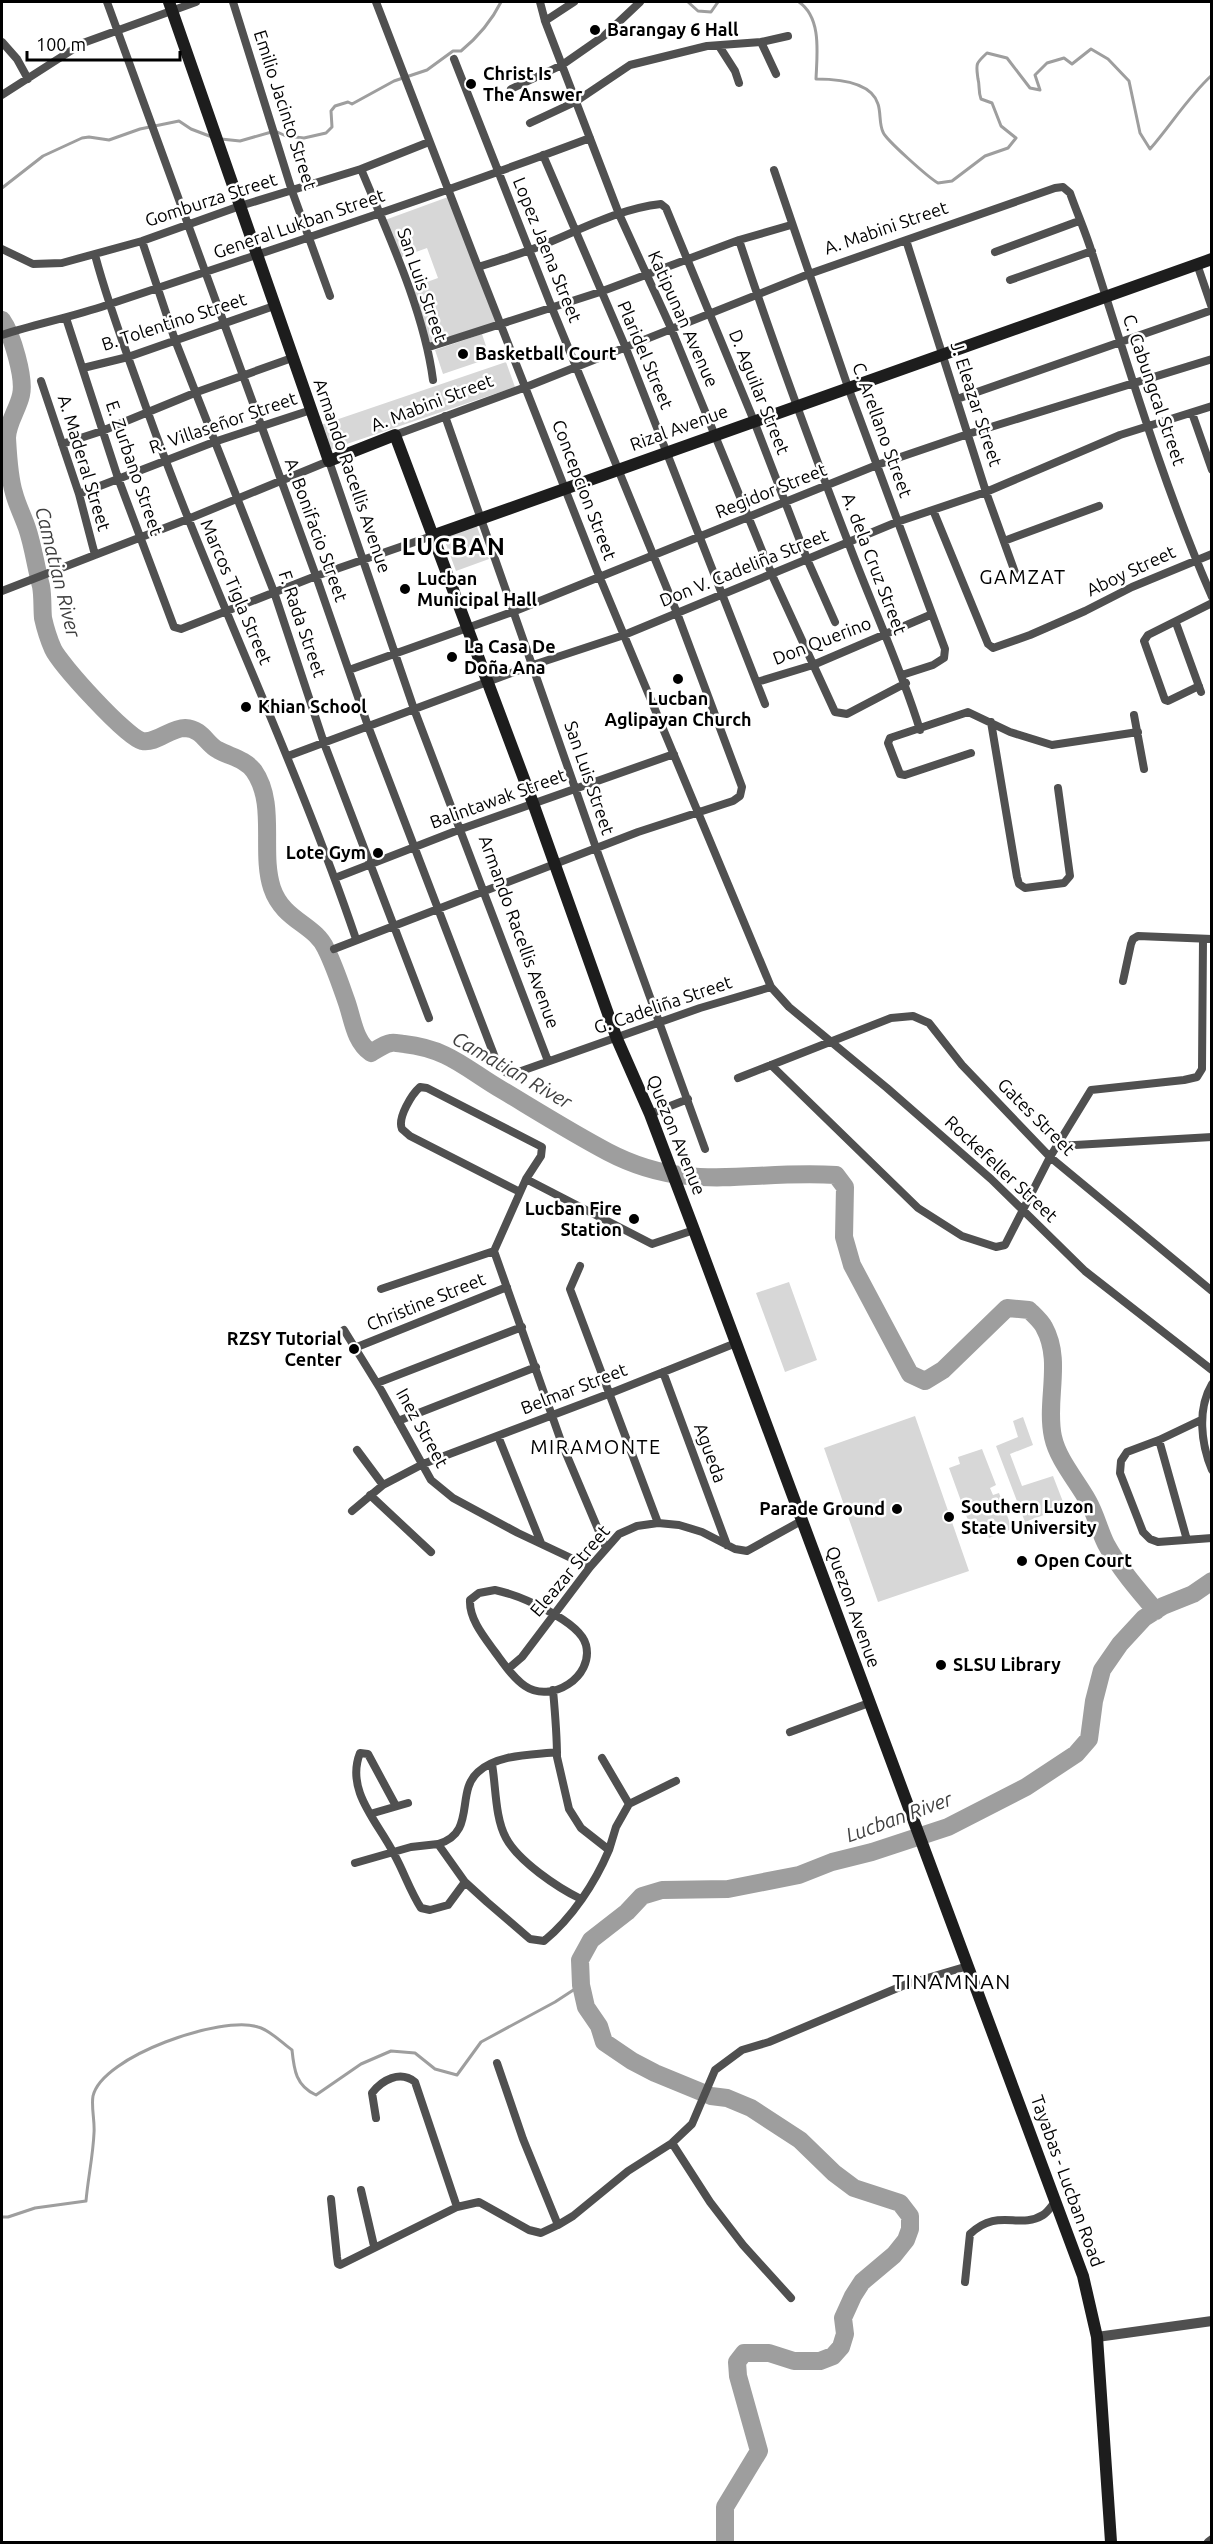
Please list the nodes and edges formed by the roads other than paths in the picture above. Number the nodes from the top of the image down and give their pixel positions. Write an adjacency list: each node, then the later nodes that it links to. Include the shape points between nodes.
1 (107, 2): 10 (street, A. Bonifacio Street)
2 (196, 2): 8 (street)
3 (233, 2): 31 (street, Emilio Jacinto Street)
4 (376, 2): 25 (street, Concepcion Street)
5 (540, 2): 9 (street, Katipunan Avenue)
6 (574, 2): 9 (street)
7 (640, 2): 16 (street, via 605,35)
8 (171, 6): 10 (street); 33 (main road, Armando Racellis Avenue)
9 (545, 21): 16 (street, Katipunan Avenue)
10 (117, 30): 18 (street, via 83,43); 37 (street, A. Bonifacio Street)
11 (788, 36): 13 (street)
12 (2, 42): 18 (street)
13 (762, 42): 14 (street); 17 (street)
14 (720, 45): 19 (street); 22 (street, via 630,65)
15 (454, 59): 29 (street, Lopez Jaena Street)
16 (562, 65): 20 (street); 22 (street, Katipunan Avenue)
17 (776, 74)
18 (28, 79): 21 (street)
19 (739, 83)
20 (511, 89)
21 (2, 95)
22 (575, 102): 23 (street); 24 (street, Katipunan Avenue)
23 (530, 123)
24 (590, 138): 26 (street, General Lukban Street); 35 (street, Katipunan Avenue)
25 (429, 142): 27 (street, Gomburza Street); 30 (street, Concepcion Street)
26 (543, 155): 29 (street, General Lukban Street); 39 (street, Plaridel Street)
27 (361, 169): 31 (street, Gomburza Street); 34 (street, San Luis Street)
28 (774, 170): 38 (street, C. Arellano Street)
29 (498, 173): 30 (street, General Lukban Street); 45 (street, Lopez Jaena Street)
30 (448, 189): 34 (street, General Lukban Street); 53 (street, Concepcion Street)
31 (292, 191): 33 (street, Gomburza Street); 40 (street, Emilio Jacinto Street)
32 (1070, 193): 36 (street, C. Cabungcal Street); 42 (street, A. Mabini Street, via 1063,187 1055,188)
33 (240, 206): 37 (street, Gomburza Street); 49 (main road, Armando Racellis Avenue)
34 (380, 214): 40 (street, General Lukban Street); 76 (street, San Luis Street)
35 (619, 214): 39 (street); 50 (street, D. Aguilar Street, via 661,204); 56 (street, Katipunan Avenue)
36 (1079, 220): 46 (street, C. Cabungcal Street); 47 (street)
37 (188, 225): 43 (street, Gomburza Street); 54 (street, A. Bonifacio Street)
38 (791, 225): 41 (street); 55 (street, C. Arellano Street)
39 (575, 231): 45 (street); 59 (street, Plaridel Street)
40 (310, 238): 49 (street, General Lukban Street); 62 (street, Emilio Jacinto Street)
41 (739, 240): 50 (street); 60 (street, A. dela Cruz Street)
42 (906, 240): 55 (street, A. Mabini Street); 77 (street, J. Eleazar Street)
43 (142, 241): 48 (street, Gomburza Street); 58 (street, F. Rada Street)
44 (2, 249): 48 (street, Gomburza Street, via 33,264 62,263)
45 (529, 250): 53 (street); 65 (street, Lopez Jaena Street)
46 (1092, 251): 57 (street); 61 (street, C. Cabungcal Street)
47 (995, 252)
48 (95, 255): 63 (street, Marcos Tigla Street)
49 (256, 256): 54 (street, General Lukban Street); 64 (main road, Armando Racellis Avenue)
50 (687, 258): 56 (street); 67 (street, D. Aguilar Street)
51 (1212, 259): 52 (main road, Rizal Avenue)
52 (1197, 264): 61 (main road, Rizal Avenue); 66 (street)
53 (477, 267): 70 (street, Concepcion Street)
54 (205, 273): 58 (street, General Lukban Street); 69 (street, A. Bonifacio Street)
55 (809, 274): 60 (street, A. Mabini Street); 88 (street, C. Arellano Street)
56 (646, 276): 59 (street); 71 (street, Katipunan Avenue)
57 (1010, 280)
58 (159, 287): 63 (street, General Lukban Street); 73 (street, F. Rada Street)
59 (600, 292): 65 (street); 75 (street, Plaridel Street)
60 (757, 295): 67 (street, A. Mabini Street); 91 (street, A. dela Cruz Street)
61 (1104, 296): 74 (street, C. Cabungcal Street); 77 (main road, Rizal Avenue)
62 (330, 297)
63 (108, 305): 68 (street, General Lukban Street); 78 (street, Marcos Tigla Street)
64 (274, 306): 69 (street, B. Tolentino Street); 79 (main road, Armando Racellis Avenue)
65 (552, 308): 70 (street); 81 (street, Lopez Jaena Street)
66 (1212, 309): 74 (street)
67 (709, 313): 71 (street, A. Mabini Street); 97 (street, D. Aguilar Street)
68 (66, 318): 72 (street, General Lukban Street); 82 (street, E. Zurbano Street)
69 (223, 322): 73 (street, B. Tolentino Street); 83 (street, A. Bonifacio Street)
70 (501, 325): 76 (street); 87 (street, Concepcion Street)
71 (671, 328): 75 (street, A. Mabini Street); 101 (street, Katipunan Avenue)
72 (3, 335)
73 (175, 340): 78 (street, B. Tolentino Street); 89 (street, F. Rada Street)
74 (1119, 342): 86 (street, C. Cabungcal Street); 90 (street)
75 (625, 346): 81 (street, A. Mabini Street); 106 (street, Plaridel Street)
76 (429, 347): 84 (street, San Luis Street)
77 (942, 354): 88 (main road, Rizal Avenue); 90 (street, J. Eleazar Street)
78 (128, 357): 82 (street, B. Tolentino Street); 94 (street, Marcos Tigla Street)
79 (292, 358): 83 (street); 93 (main road, Armando Racellis Avenue)
80 (1212, 359): 86 (street, Regidor Street)
81 (576, 366): 87 (street, A. Mabini Street); 110 (street, Lopez Jaena Street)
82 (83, 368): 100 (street, E. Zurbano Street)
83 (243, 375): 89 (street); 99 (street, A. Bonifacio Street)
84 (433, 380)
85 (41, 381): 105 (street, A. Maderal Street)
86 (1133, 382): 98 (street, C. Cabungcal Street); 102 (street, Regidor Street)
87 (526, 387): 96 (street, A. Mabini Street); 115 (street, Concepcion Street)
88 (848, 387): 91 (main road, Rizal Avenue); 109 (street, C. Arellano Street)
89 (197, 392): 94 (street); 104 (street, F. Rada Street)
90 (957, 399): 102 (street, J. Eleazar Street)
91 (798, 405): 97 (main road, Rizal Avenue); 114 (street, A. dela Cruz Street)
92 (1212, 406): 95 (street, Don V. Cadeliña Street)
93 (310, 410): 99 (street, R. Villaseñor Street); 108 (main road, Armando Racellis Avenue)
94 (148, 412): 100 (street); 107 (street, Marcos Tigla Street)
95 (1192, 413): 98 (street, Don V. Cadeliña Street); 111 (street)
96 (445, 416): 103 (street, A. Mabini Street); 124 (street, San Luis Street)
97 (754, 421): 101 (main road, Rizal Avenue); 119 (street, D. Aguilar Street)
98 (1148, 425): 116 (street, Don V. Cadeliña Street); 136 (street, C. Cabungcal Street)
99 (261, 427): 104 (street, R. Villaseñor Street); 113 (street, A. Bonifacio Street)
100 (102, 431): 105 (street); 112 (street, E. Zurbano Street)
101 (715, 434): 106 (main road, Rizal Avenue); 122 (street, Katipunan Avenue)
102 (968, 434): 109 (street, Regidor Street); 116 (street, J. Eleazar Street)
103 (395, 435): 108 (main road, A. Mabini Street); 126 (main road, Quezon Avenue)
104 (214, 442): 107 (street, R. Villaseñor Street); 118 (street, F. Rada Street)
105 (62, 444): 117 (street, A. Maderal Street)
106 (668, 452): 110 (main road, Rizal Avenue); 127 (street, Plaridel Street)
107 (164, 460): 112 (street, R. Villaseñor Street); 123 (street, Marcos Tigla Street)
108 (328, 461): 113 (street, A. Mabini Street); 135 (street, Armando Racellis Avenue)
109 (877, 465): 114 (street, Regidor Street); 125 (street, C. Arellano Street)
110 (619, 469): 115 (main road, Rizal Avenue); 133 (street, Lopez Jaena Street)
111 (1212, 470)
112 (118, 478): 117 (street, R. Villaseñor Street); 128 (street, E. Zurbano Street)
113 (280, 480): 118 (street, A. Mabini Street); 138 (street, A. Bonifacio Street)
114 (827, 486): 119 (street, Regidor Street); 130 (street, A. dela Cruz Street)
115 (566, 488): 124 (main road, Rizal Avenue); 139 (street, Concepcion Street)
116 (986, 492): 121 (street, Don V. Cadeliña Street); 129 (street, J. Eleazar Street)
117 (79, 494): 132 (street, A. Maderal Street)
118 (237, 498): 123 (street, A. Mabini Street); 142 (street, F. Rada Street)
119 (785, 503): 122 (street, Regidor Street); 134 (street, D. Aguilar Street)
120 (1099, 506): 129 (street)
121 (933, 510): 125 (street, Don V. Cadeliña Street); 136 (street, Aboy Street, via 993,648)
122 (749, 516): 127 (street, Regidor Street); 137 (street, Katipunan Avenue)
123 (188, 519): 128 (street, A. Mabini Street); 146 (street, Marcos Tigla Street)
124 (481, 519): 126 (main road, Rizal Avenue); 147 (street, San Luis Street)
125 (897, 522): 130 (street, Don V. Cadeliña Street); 149 (street, C. Arellano Street)
126 (432, 536): 135 (street, Rizal Avenue); 153 (main road, Quezon Avenue)
127 (701, 537): 133 (street, Regidor Street); 143 (street, Plaridel Street)
128 (141, 538): 132 (street, A. Mabini Street); 152 (street, E. Zurbano Street)
129 (1004, 541): 140 (street, J. Eleazar Street)
130 (848, 543): 134 (street, Don V. Cadeliña Street); 155 (street, A. dela Cruz Street)
131 (1212, 554): 136 (street, Aboy Street)
132 (95, 555): 141 (street, A. Mabini Street)
133 (653, 557): 139 (street, Regidor Street); 148 (street, Lopez Jaena Street)
134 (807, 559): 137 (street, Don V. Cadeliña Street); 150 (street, D. Aguilar Street)
135 (363, 560): 138 (street, Rizal Avenue); 156 (street, Armando Racellis Avenue)
136 (1196, 560): 144 (street, C. Cabungcal Street)
137 (772, 575): 143 (street, Don V. Cadeliña Street); 158 (street, Katipunan Avenue)
138 (316, 576): 142 (street, Rizal Avenue); 159 (street, A. Bonifacio Street)
139 (600, 578): 147 (street, Regidor Street); 154 (street, Concepcion Street)
140 (1017, 578)
141 (2, 591)
142 (274, 592): 146 (street, Rizal Avenue); 170 (street, F. Rada Street)
143 (724, 595): 148 (street, Don V. Cadeliña Street); 161 (street, Plaridel Street)
144 (1212, 597)
145 (1212, 603): 151 (street)
146 (225, 611): 152 (street, Rizal Avenue, via 181,628); 173 (street, Marcos Tigla Street)
147 (515, 611): 153 (street, Regidor Street); 157 (street, San Luis Street)
148 (677, 613): 154 (street, Don V. Cadeliña Street); 178 (street, Lopez Jaena Street, via 742,787 740,796 733,801)
149 (930, 615): 155 (street, Don Querino); 160 (street, C. Arellano Street, via 945,649 944,658)
150 (835, 622)
151 (1176, 623): 151 (street, via 1148,635 1144,641 1163,698 1168,701 1200,689)
152 (174, 627)
153 (467, 628): 156 (street, Regidor Street); 162 (main road, Quezon Avenue)
154 (624, 635): 157 (street, Don V. Cadeliña Street); 172 (street, Concepcion Street)
155 (884, 635): 158 (street, Don Querino); 160 (street, A. dela Cruz Street)
156 (395, 654): 159 (street, Regidor Street); 164 (street, Armando Racellis Avenue)
157 (533, 665): 162 (street, Don V. Cadeliña Street); 176 (street, San Luis Street)
158 (813, 665): 160 (street, Katipunan Avenue, via 835,712 847,714); 161 (street, Don Querino)
159 (348, 670): 167 (street, A. Bonifacio Street)
160 (904, 679): 168 (street, A. dela Cruz Street)
161 (758, 682): 163 (street, Plaridel Street)
162 (488, 683): 164 (street, Don V. Cadeliña Street); 177 (main road, Quezon Avenue)
163 (765, 704)
164 (414, 709): 167 (street, Don V. Cadeliña Street); 179 (street, Armando Racellis Avenue)
165 (1134, 715): 169 (street)
166 (991, 722): 168 (street, via 968,712); 169 (street, via 1052,745); 175 (street, via 1017,877 1025,888 1064,883 1070,876)
167 (368, 726): 170 (street, Don V. Cadeliña Street); 180 (street, A. Bonifacio Street)
168 (920, 730): 171 (street, via 890,738 888,743 900,774 905,776)
169 (1138, 732): 174 (street)
170 (324, 743): 173 (street, Don V. Cadeliña Street); 182 (street, F. Rada Street)
171 (971, 753)
172 (674, 754): 176 (street, Balintawak Street); 178 (street, Concepcion Street)
173 (288, 756): 184 (street, Marcos Tigla Street)
174 (1144, 770)
175 (1058, 788)
176 (575, 789): 177 (street, Balintawak Street); 181 (street, San Luis Street)
177 (532, 803): 179 (street, Balintawak Street); 183 (main road, Quezon Avenue)
178 (698, 811): 181 (street); 192 (street, Concepcion Street)
179 (461, 829): 180 (street, Balintawak Street); 185 (street, Armando Racellis Avenue)
180 (415, 846): 182 (street, Balintawak Street); 186 (street, A. Bonifacio Street)
181 (596, 848): 183 (street); 194 (street, San Luis Street)
182 (371, 863): 184 (street, Balintawak Street); 187 (street, F. Rada Street)
183 (553, 864): 185 (street); 195 (main road, Quezon Avenue)
184 (335, 878): 188 (street, Marcos Tigla Street)
185 (482, 891): 186 (street); 197 (street, Armando Racellis Avenue)
186 (437, 908): 187 (street); 199 (street, A. Bonifacio Street)
187 (394, 924): 188 (street); 193 (street, F. Rada Street)
188 (356, 939): 190 (street)
189 (1207, 939): 191 (street, via 1138,936 1131,944); 204 (street, via 1202,1069 1197,1077 1091,1090)
190 (334, 949)
191 (1123, 981)
192 (771, 987): 194 (street, G. Cadeliña Street); 196 (street, Rockefeller Street)
193 (429, 1018)
194 (659, 1023): 195 (street, G. Cadeliña Street); 201 (street, San Luis Street)
195 (617, 1039): 197 (street, G. Cadeliña Street); 202 (main road, Quezon Avenue)
196 (829, 1040): 198 (street, Gates Street); 206 (street, Gates Street, via 891,1018 913,1016 929,1023 962,1065); 209 (street, Rockefeller Street)
197 (548, 1061): 199 (street, G. Cadeliña Street, via 510,1075)
198 (771, 1065): 200 (street, Gates Street); 209 (street, via 918,1208 962,1236 996,1247 1005,1245)
199 (499, 1068)
200 (738, 1078)
201 (688, 1099): 202 (street); 205 (street, San Luis Street)
202 (650, 1114): 210 (main road, Quezon Avenue)
203 (1212, 1137): 204 (street)
204 (1058, 1146): 206 (street)
205 (705, 1149)
206 (1050, 1157): 209 (street); 213 (street, Gates Street)
207 (526, 1179): 208 (street); 208 (street, via 541,1156 542,1147 427,1088 420,1087 413,1093 401,1121 402,1129); 210 (street, via 652,1244)
208 (520, 1192): 211 (street)
209 (1024, 1211): 221 (street, Rockefeller Street, via 1085,1271)
210 (694, 1230): 218 (main road, Quezon Avenue)
211 (494, 1251): 214 (street); 215 (street)
212 (580, 1266): 225 (street, via 570,1289)
213 (1210, 1286)
214 (507, 1287): 216 (street); 219 (street, Christine Street)
215 (381, 1289)
216 (522, 1327): 220 (street); 223 (street)
217 (344, 1330): 219 (street, Inez Street)
218 (736, 1343): 222 (street, Belmar Street); 237 (main road, Quezon Avenue)
219 (357, 1347): 223 (street, Inez Street)
220 (536, 1367): 226 (street); 228 (street)
221 (1212, 1370)
222 (663, 1372): 225 (street, Belmar Street); 242 (street, Agueda)
223 (377, 1383): 228 (street, Inez Street)
224 (1212, 1384): 227 (street, via 1204,1396)
225 (611, 1394): 226 (street, Belmar Street); 238 (street)
226 (552, 1416): 229 (street, Belmar Street); 243 (street)
227 (1201, 1420): 230 (street); 233 (street)
228 (398, 1421): 232 (street, Inez Street)
229 (498, 1436): 232 (street, Belmar Street); 241 (street)
230 (1159, 1440): 240 (street); 240 (street, via 1127,1452 1120,1473 1143,1532 1158,1542)
231 (357, 1450): 234 (street)
232 (423, 1464): 234 (street, Belmar Street); 241 (street, Inez Street, via 431,1480 453,1498)
233 (1212, 1470)
234 (383, 1485): 235 (street, Belmar Street)
235 (370, 1496): 236 (street, Belmar Street); 244 (street)
236 (352, 1510)
237 (803, 1520): 242 (street, Eleazar Street, via 747,1551); 249 (main road, Quezon Avenue)
238 (658, 1523): 242 (street, Eleazar Street, via 702,1532); 243 (street, Eleazar Street, via 619,1534)
239 (1212, 1538): 240 (street)
240 (1187, 1540)
241 (541, 1542): 245 (street, Inez Street)
242 (727, 1545)
243 (606, 1548): 245 (street, Eleazar Street)
244 (431, 1552)
245 (590, 1567): 246 (street, Eleazar Street)
246 (553, 1614): 247 (street, Eleazar Street); 247 (street, via 515,1594 495,1590 479,1593 470,1600 474,1618); 248 (street, via 576,1629 586,1643 587,1657 579,1676 566,1687)
247 (508, 1670): 248 (street, via 527,1688)
248 (553, 1690): 251 (street)
249 (869, 1703): 250 (street); 260 (main road, Quezon Avenue)
250 (790, 1732)
251 (557, 1752): 253 (street, via 513,1757); 261 (street, via 569,1809 581,1828)
252 (602, 1758): 256 (street)
253 (492, 1764): 259 (street, via 477,1772 471,1781 462,1825 447,1842); 265 (street, via 506,1838 550,1881)
254 (676, 1781): 256 (street)
255 (408, 1803): 257 (street)
256 (628, 1804): 261 (street)
257 (396, 1806): 258 (street); 258 (street, via 368,1754 360,1753 356,1780)
258 (370, 1814): 262 (street)
259 (438, 1844): 262 (street); 264 (street)
260 (924, 1847): 266 (main road, Tayabas - Lucban Road)
261 (609, 1850): 265 (street)
262 (394, 1852): 263 (street); 264 (street, via 421,1908 448,1905)
263 (355, 1863)
264 (465, 1882): 265 (street, via 530,1939 544,1941)
265 (581, 1899)
266 (968, 1966): 269 (street, via 907,1984 742,2050 715,2070 692,2124); 272 (main road, Tayabas - Lucban Road)
267 (497, 2063): 274 (street)
268 (376, 2118): 273 (street, via 372,2094 379,2084 399,2075 415,2082)
269 (672, 2143): 274 (street); 277 (street, via 724,2219)
270 (362, 2190): 275 (street)
271 (331, 2199): 275 (street, via 338,2264 345,2264)
272 (1056, 2200): 276 (street, via 1044,2215 1030,2221 982,2222 970,2234); 279 (main road, Tayabas - Lucban Road, via 1083,2276)
273 (456, 2207): 274 (street, via 479,2202 541,2233); 275 (street)
274 (558, 2225)
275 (374, 2246)
276 (965, 2282)
277 (791, 2298)
278 (1212, 2321): 279 (street)
279 (1097, 2337): 281 (main road, Tayabas - Lucban Road)
280 (1212, 2540): 282 (street)
281 (1111, 2542)
282 (1208, 2542)

